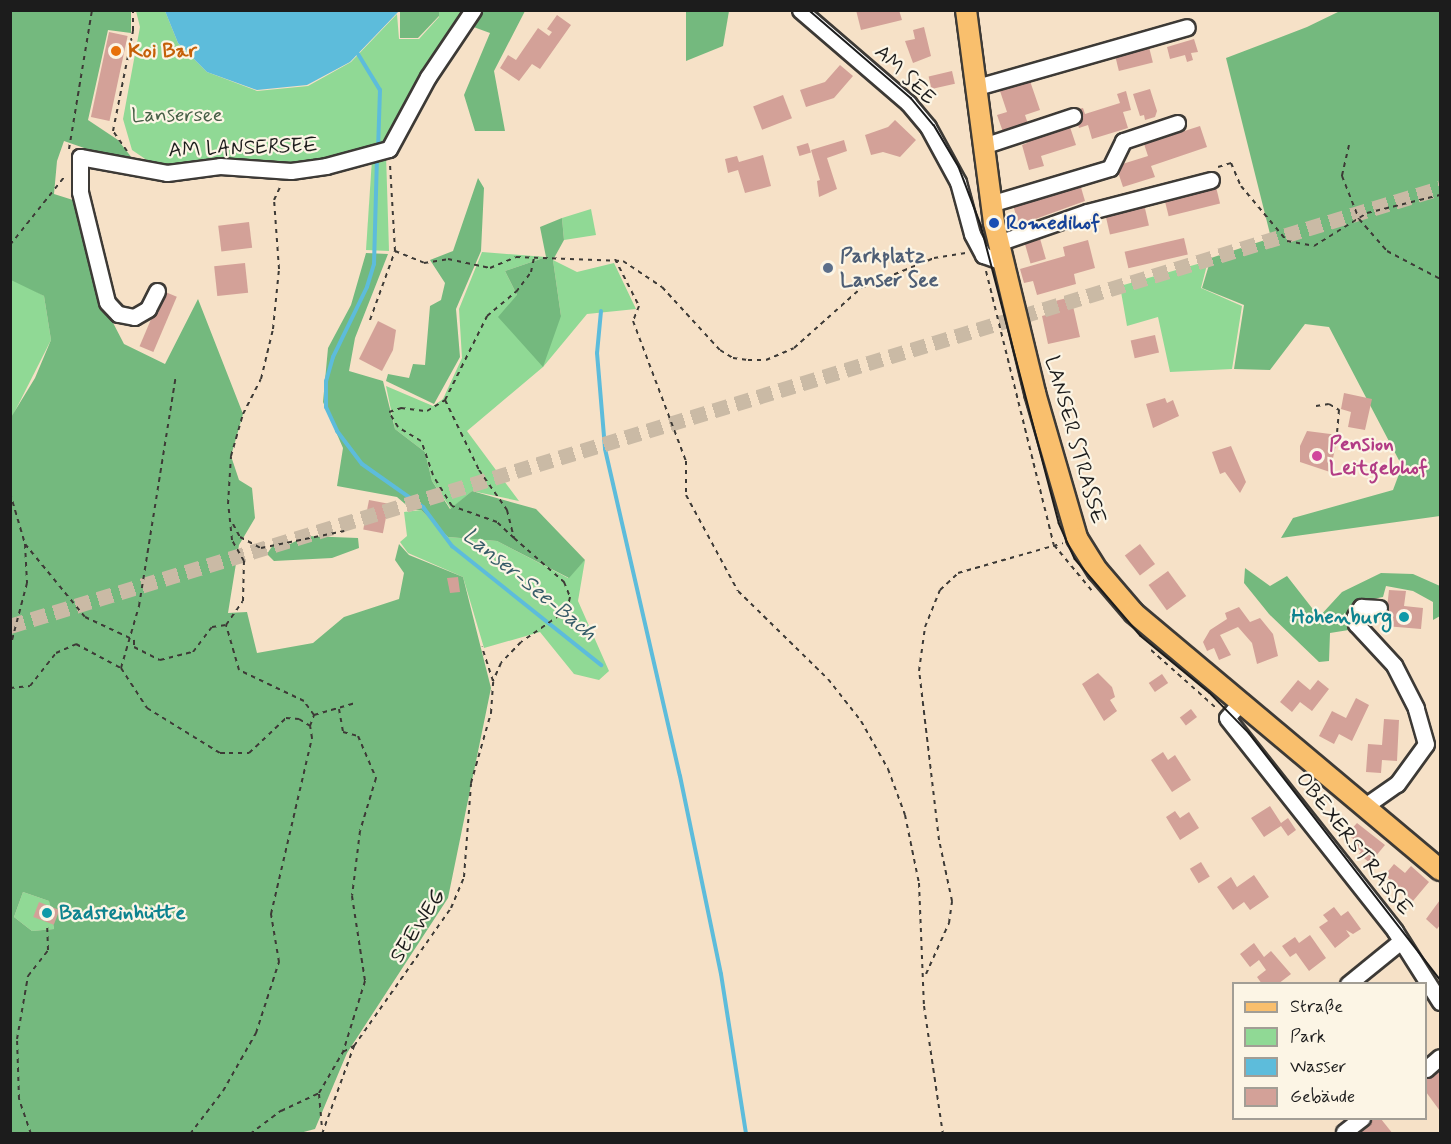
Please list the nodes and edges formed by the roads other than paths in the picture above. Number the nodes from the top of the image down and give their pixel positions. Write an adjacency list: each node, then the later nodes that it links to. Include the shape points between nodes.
1 (473, 10): 12 (street, AM LANSERSEE, via 428,77 389,149 291,171 220,166 168,173 80,156 80,192 107,302 118,314 134,317 148,309)
2 (800, 10): 11 (street, AM SEE, via 908,103 928,127 958,182 972,234 983,255)
3 (966, 10): 5 (main road, LANSER STRASSE)
4 (1187, 27): 5 (street)
5 (976, 87): 8 (main road, LANSER STRASSE)
6 (1072, 116): 8 (street)
7 (1178, 123): 10 (street, via 1123,141 1110,168)
8 (984, 146): 10 (main road, LANSER STRASSE)
9 (1211, 180): 11 (street, via 1087,212)
10 (990, 204): 11 (main road, LANSER STRASSE)
11 (1001, 253): 14 (main road, LANSER STRASSE, via 1077,538 1098,571 1134,613)
12 (157, 291)
13 (1379, 608): 15 (street, via 1361,606 1355,616 1356,624 1394,665 1416,708 1426,744 1397,784)
14 (1233, 711): 15 (main road, LANSER STRASSE); 17 (street, OBEXERSTRASSE)
15 (1365, 806): 16 (main road, LANSER STRASSE)
16 (1440, 870)
17 (1401, 940): 18 (street); 19 (street, OBEXERSTRASSE)
18 (1350, 982)
19 (1440, 1002)
20 (1440, 1057): 21 (street)
21 (1427, 1067)
22 (1361, 1120): 23 (street)
23 (1344, 1132)

